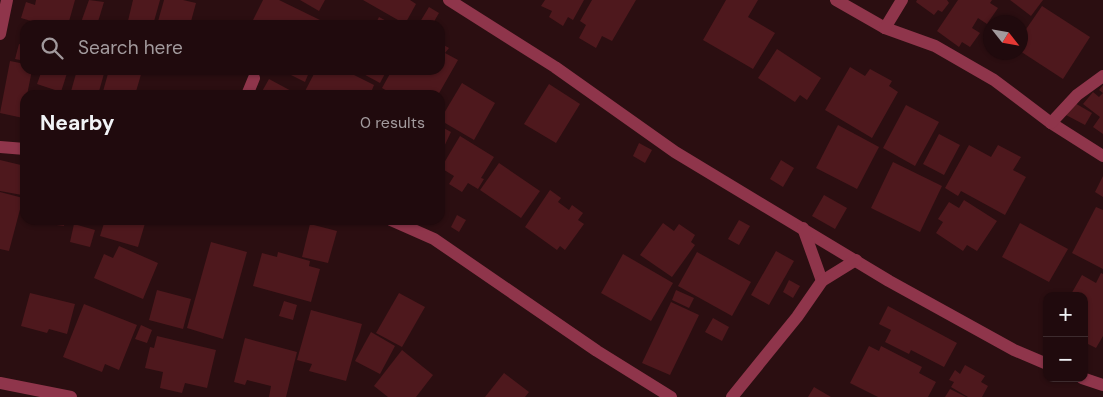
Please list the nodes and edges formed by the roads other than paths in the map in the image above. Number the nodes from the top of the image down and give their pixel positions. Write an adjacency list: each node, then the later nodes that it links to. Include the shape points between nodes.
1 (7, 0): 6 (street)
2 (449, 0): 15 (street, via 555,67 675,152)
3 (836, 0): 5 (street)
4 (902, 0): 5 (street)
5 (885, 28): 10 (street, via 934,46 994,80)
6 (0, 34)
7 (1103, 76): 10 (street, via 1077,95)
8 (254, 78): 9 (street)
9 (249, 90)
10 (1052, 122): 13 (street)
11 (0, 147): 12 (street)
12 (20, 149)
13 (1103, 156)
14 (402, 225): 23 (street, via 434,239 596,351)
15 (802, 228): 16 (street); 17 (street)
16 (856, 260): 17 (street); 18 (street, via 1014,350)
17 (822, 281): 24 (street)
18 (1043, 362)
19 (1088, 380): 21 (street)
20 (0, 383): 22 (street)
21 (1103, 385)
22 (71, 397)
23 (672, 397)
24 (732, 397)

